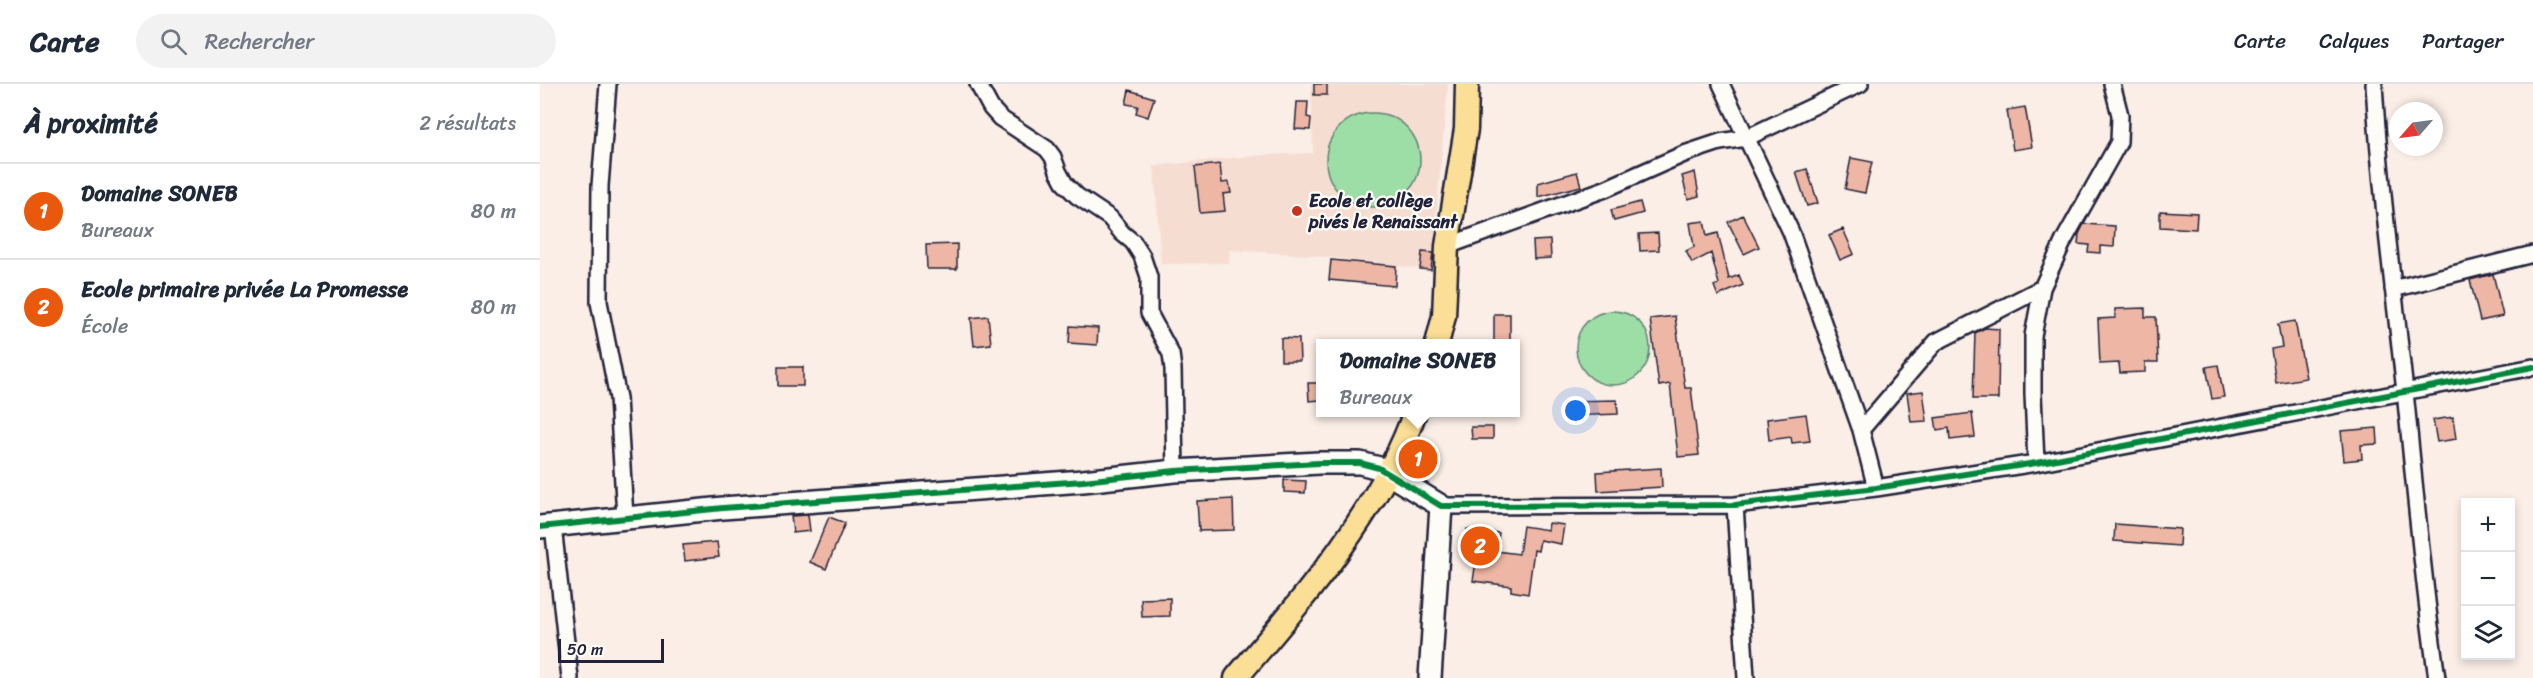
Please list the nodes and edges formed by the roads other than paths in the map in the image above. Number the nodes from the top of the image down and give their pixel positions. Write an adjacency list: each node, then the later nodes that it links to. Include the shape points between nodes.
1 (608, 84): 24 (street, via 600,186 599,302 618,398)
2 (978, 84): 19 (street, via 1000,118 1047,149 1065,183 1110,218 1142,256 1149,277 1149,313 1171,354)
3 (1467, 84): 9 (main road, via 1466,129)
4 (1721, 84): 8 (street)
5 (1860, 84): 8 (street)
6 (2112, 84): 11 (street, via 2120,115 2119,142)
7 (2374, 84): 12 (street)
8 (1746, 138): 9 (street, via 1684,154 1605,189); 17 (street, via 1791,232)
9 (1447, 246): 13 (main road, via 1444,316)
10 (2533, 254): 12 (street)
11 (2042, 288): 17 (street, via 1936,342); 18 (street, via 2033,336)
12 (2393, 289): 15 (street)
13 (1438, 339)
14 (2533, 367): 15 (street)
15 (2405, 393): 18 (street); 30 (street)
16 (1412, 417): 20 (main road)
17 (1861, 430): 21 (street)
18 (2036, 463): 21 (street)
19 (1175, 471): 20 (street, via 1360,463); 24 (street)
20 (1386, 473): 23 (street); 27 (main road, via 1343,547)
21 (1876, 488): 22 (street)
22 (1736, 505): 23 (street); 29 (street)
23 (1441, 506): 28 (street)
24 (625, 517): 25 (street)
25 (546, 526): 26 (street)
26 (570, 678)
27 (1236, 678)
28 (1430, 678)
29 (1746, 678)
30 (2437, 678)

